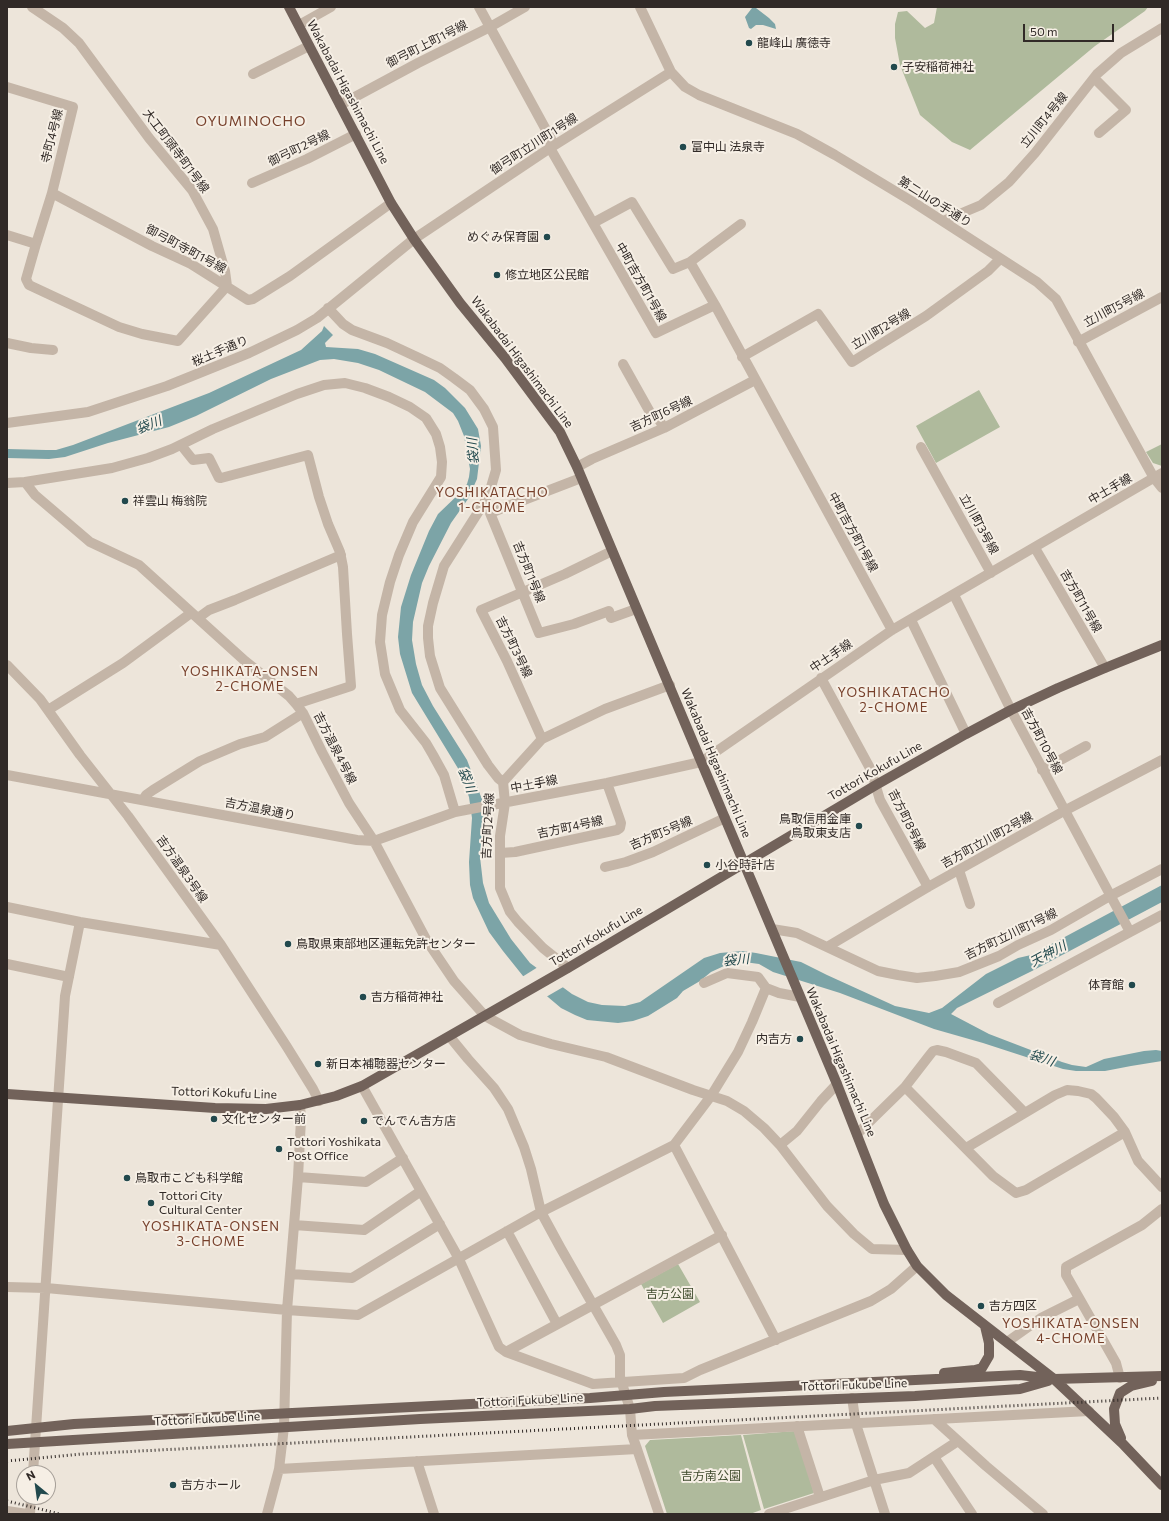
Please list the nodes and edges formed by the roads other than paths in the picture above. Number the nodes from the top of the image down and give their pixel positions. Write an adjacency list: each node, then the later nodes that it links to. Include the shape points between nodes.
1 (32, 7): 30 (street, 大工町頭寺町1号線, via 63,28 79,43 149,138 192,190 213,229)
2 (289, 7): 7 (main road, Wakabadai Higashimachi Line)
3 (331, 7): 7 (street)
4 (479, 7): 8 (street, 中町吉方町1号線)
5 (525, 7): 8 (street, 御弓町上町1号線)
6 (644, 9): 11 (street, 第二山の手通り)
7 (299, 25): 10 (main road, Wakabadai Higashimachi Line)
8 (490, 27): 15 (street, 御弓町上町1号線, via 418,62); 18 (street, 中町吉方町1号線, via 551,139)
9 (1162, 28): 13 (street, 立川町4号線, via 1121,53)
10 (309, 46): 12 (street); 15 (main road, Wakabadai Higashimachi Line)
11 (671, 72): 18 (street, 御弓町立川町1号線); 22 (street, 第二山の手通り, via 692,92 797,134)
12 (253, 74)
13 (1094, 78): 16 (street, via 1126,110); 22 (street, 立川町4号線, via 1009,182 981,204)
14 (7, 87): 20 (street, 寺町4号線, via 73,107)
15 (340, 105): 17 (main road, Wakabadai Higashimachi Line)
16 (1099, 133)
17 (356, 134): 19 (street, 御弓町2号線); 21 (main road, Wakabadai Higashimachi Line)
18 (550, 148): 23 (street, 中町吉方町1号線); 26 (street, 御弓町立川町1号線)
19 (252, 183)
20 (52, 192): 27 (street); 30 (street, 御弓町寺町1号線, via 191,264)
21 (391, 203): 26 (main road, Wakabadai Higashimachi Line); 30 (street, 御弓町寺町1号線, via 290,276 253,299 248,300)
22 (942, 221): 28 (street, 第二山の手通り)
23 (593, 223): 29 (street, via 632,202 673,269); 32 (street, 中町吉方町1号線, via 656,333)
24 (741, 224): 29 (street)
25 (7, 235): 27 (street)
26 (414, 239): 33 (street, 桜土手通り); 44 (main road, Wakabadai Higashimachi Line, via 560,432)
27 (36, 244): 30 (street, via 26,279 29,285 119,327 142,334 178,341)
28 (1000, 259): 34 (street, 第二山の手通り, via 1037,282 1056,299); 37 (street, 立川町2号線, via 988,271 926,316 852,362 818,314)
29 (690, 262): 32 (street)
30 (227, 286)
31 (1162, 297): 34 (street, 立川町5号線)
32 (715, 304): 37 (street, 中町吉方町1号線)
33 (328, 308): 40 (street, 桜土手通り, via 309,324 297,330 249,353 167,386 88,412); 50 (street, via 352,330 440,368 470,390 493,427 496,470)
34 (1078, 342): 45 (street, 第二山の手通り)
35 (7, 343): 36 (street)
36 (53, 350)
37 (742, 357): 39 (street, 中町吉方町1号線)
38 (623, 364): 41 (street, via 651,414 656,415)
39 (755, 380): 41 (street, 吉方町6号線); 61 (street, 中町吉方町1号線)
40 (7, 423)
41 (664, 428): 44 (street, 吉方町6号線)
42 (181, 445): 47 (street, via 112,468); 54 (street, via 193,460 209,458 219,478 308,455 319,497); 85 (street, via 213,429 324,385 345,383 365,388 410,407 426,418 436,434 440,447 441,477 413,522 399,555 382,616 380,642 385,674 400,710 426,743 444,774)
43 (921, 447): 55 (street, 立川町3号線)
44 (577, 467): 46 (main road, Wakabadai Higashimachi Line)
45 (1158, 475): 49 (street, 第二山の手通り); 52 (street, 中土手線)
46 (581, 478): 51 (street); 53 (main road, Wakabadai Higashimachi Line)
47 (25, 482): 48 (street); 59 (street, 吉方温泉4号線, via 35,495 90,542 139,565)
48 (7, 483)
49 (1162, 488)
50 (484, 503): 51 (street, 吉方町1号線); 78 (street, via 444,566 433,603 428,638 430,656 440,688 488,765)
51 (490, 513): 56 (street, 吉方町1号線)
52 (1035, 548): 55 (street, 中土手線); 64 (street, 吉方町11号線)
53 (612, 551): 56 (street, 吉方町3号線); 58 (main road, Wakabadai Higashimachi Line)
54 (341, 555): 59 (street); 67 (street, via 351,686)
55 (991, 573): 57 (street, 中土手線)
56 (522, 592): 58 (street, 吉方町1号線, via 539,633 609,611 612,618); 72 (street, 吉方町3号線, via 481,610)
57 (954, 595): 60 (street, 中土手線); 69 (street, 吉方町10号線)
58 (636, 609): 66 (main road, Wakabadai Higashimachi Line)
59 (195, 615): 67 (street, 吉方温泉4号線, via 244,661); 68 (street)
60 (911, 620): 61 (street, 中土手線); 71 (street)
61 (892, 630): 65 (street, 中土手線)
62 (1162, 645): 64 (main road, Tottori Kokufu Line)
63 (7, 665): 68 (street, 吉方温泉3号線)
64 (1105, 668): 69 (main road, Tottori Kokufu Line)
65 (822, 678): 75 (street, 中土手線); 80 (street, 吉方町8号線, via 871,770)
66 (670, 686): 72 (street, 吉方町2号線, via 605,709); 75 (main road, Wakabadai Higashimachi Line)
67 (296, 704): 70 (street, 吉方温泉4号線)
68 (48, 710): 81 (street, 吉方温泉3号線)
69 (1011, 710): 71 (main road, Tottori Kokufu Line); 76 (street, 吉方町10号線)
70 (303, 713): 82 (street, via 265,736 200,761 153,790); 87 (street, 吉方温泉4号線, via 349,803)
71 (966, 734): 80 (main road, Tottori Kokufu Line)
72 (542, 739): 78 (street, 吉方町2号線)
73 (1086, 746): 76 (street)
74 (1162, 760): 84 (street, 吉方町立川町2号線)
75 (701, 762): 79 (street, 中土手線); 86 (main road, Wakabadai Higashimachi Line)
76 (1042, 770): 84 (street, 吉方町10号線)
77 (7, 775): 81 (street, 吉方温泉通り)
78 (502, 782): 83 (street, 吉方町2号線)
79 (607, 783): 83 (street, 中土手線); 88 (street, 吉方町4号線, via 621,824 617,830)
80 (876, 785): 89 (main road, Tottori Kokufu Line); 93 (street, 吉方町8号線, via 880,800)
81 (110, 794): 82 (street, 吉方温泉通り); 101 (street, 吉方温泉3号線)
82 (143, 800): 87 (street, 吉方温泉通り)
83 (502, 804): 85 (street, 吉方温泉通り); 88 (street, 吉方町2号線)
84 (1064, 811): 92 (street, 吉方町立川町2号線); 94 (street, 吉方町10号線)
85 (458, 812): 87 (street, 吉方温泉通り)
86 (726, 818): 89 (main road, Wakabadai Higashimachi Line); 90 (street, 吉方町5号線, via 652,852)
87 (374, 841): 110 (street, 吉方温泉4号線, via 431,947 454,981)
88 (500, 853): 104 (street, 吉方町2号線, via 500,888 510,912)
89 (744, 863): 100 (main road, Wakabadai Higashimachi Line); 104 (main road, Tottori Kokufu Line)
90 (605, 867)
91 (1162, 869): 94 (street, 吉方町立川町1号線)
92 (960, 870): 93 (street, 吉方町立川町2号線); 95 (street)
93 (928, 887): 102 (street, 吉方町立川町2号線)
94 (1112, 898): 99 (street, 吉方町10号線); 102 (street, 吉方町立川町1号線, via 998,956 959,972 917,978 898,975 878,971)
95 (970, 904)
96 (7, 906): 98 (street)
97 (1162, 915): 99 (street)
98 (80, 922): 101 (street); 105 (street)
99 (1129, 930): 109 (street)
100 (773, 934): 102 (street, 吉方町立川町1号線, via 797,933); 108 (main road, Wakabadai Higashimachi Line)
101 (221, 945): 118 (street, 吉方温泉3号線, via 287,1046)
102 (827, 947)
103 (7, 964): 105 (street)
104 (566, 970): 110 (main road, Tottori Kokufu Line)
105 (69, 977): 117 (street, via 65,996)
106 (704, 983): 107 (street, via 727,973 758,978)
107 (766, 988): 108 (street, via 780,993); 116 (street, via 738,1052)
108 (798, 993): 112 (main road, Wakabadai Higashimachi Line)
109 (998, 1003)
110 (485, 1016): 111 (main road, Tottori Kokufu Line); 116 (street, 吉方温泉4号線, via 520,1035 606,1057)
111 (450, 1037): 113 (main road, Tottori Kokufu Line); 131 (street, via 494,1088 508,1109 524,1147)
112 (837, 1084): 122 (main road, Wakabadai Higashimachi Line); 124 (street, via 797,1131)
113 (362, 1086): 118 (main road, Tottori Kokufu Line); 126 (street)
114 (905, 1087): 120 (street, via 933,1051 937,1050 976,1063); 122 (street); 125 (street)
115 (7, 1094): 117 (main road, Tottori Kokufu Line)
116 (711, 1096): 123 (street); 124 (street, 吉方温泉4号線, via 727,1101 744,1111)
117 (59, 1097): 119 (main road, Tottori Kokufu Line, via 247,1109 278,1109); 141 (street)
118 (319, 1101): 119 (main road, Tottori Kokufu Line)
119 (300, 1105): 127 (street)
120 (1025, 1113): 121 (street, via 1062,1092 1078,1091 1096,1098); 125 (street)
121 (1125, 1132): 125 (street, via 1022,1192 1016,1193 993,1176); 128 (street, via 1138,1161)
122 (857, 1134): 136 (main road, Wakabadai Higashimachi Line, via 884,1204)
123 (674, 1145): 131 (street); 135 (street)
124 (780, 1145): 136 (street, 吉方温泉4号線, via 828,1206 854,1234 872,1248)
125 (966, 1148)
126 (403, 1158): 127 (street, via 366,1182); 129 (street)
127 (298, 1177): 133 (street)
128 (1162, 1187)
129 (421, 1191): 132 (street); 133 (street, via 364,1230)
130 (1162, 1208): 142 (street, via 1142,1225 1066,1267 1066,1275)
131 (541, 1212): 134 (street); 143 (street)
132 (440, 1224): 137 (street); 139 (street, via 352,1278)
133 (294, 1225): 139 (street)
134 (507, 1231): 137 (street); 145 (street)
135 (722, 1235): 143 (street); 147 (street)
136 (907, 1250): 138 (main road, Wakabadai Higashimachi Line)
137 (458, 1257): 144 (street, via 358,1315); 149 (street, via 499,1347)
138 (917, 1266): 146 (main road, Wakabadai Higashimachi Line, via 946,1295); 147 (street, via 882,1296)
139 (291, 1274): 144 (street)
140 (7, 1286): 141 (street)
141 (46, 1288): 144 (street); 164 (street)
142 (1079, 1299): 148 (street, via 1041,1318); 150 (street, via 1116,1363)
143 (593, 1305): 145 (street); 154 (street, via 620,1355)
144 (288, 1310): 159 (street)
145 (557, 1324): 149 (street)
146 (985, 1326): 148 (main road, Wakabadai Higashimachi Line); 153 (main road, via 989,1356 982,1368 948,1372)
147 (776, 1340): 154 (street, via 684,1378)
148 (1007, 1342): 152 (main road, Wakabadai Higashimachi Line)
149 (506, 1352): 154 (street, via 593,1384)
150 (1120, 1378): 151 (main road, Tottori Fukube Line); 152 (main road, Tottori Fukube Line)
151 (1162, 1378): 169 (main road, via 1131,1386 1120,1394 1114,1409 1115,1424)
152 (1054, 1379): 153 (main road, Tottori Fukube Line, via 1020,1375); 156 (main road, Tottori Fukube Line, via 1020,1388); 158 (main road, Wakabadai Higashimachi Line)
153 (919, 1380): 155 (main road, Tottori Fukube Line)
154 (622, 1382): 155 (street)
155 (626, 1395): 157 (street); 159 (main road, Tottori Fukube Line)
156 (852, 1398): 157 (main road, Tottori Fukube Line); 161 (street)
157 (630, 1409): 163 (main road, Tottori Fukube Line); 166 (street)
158 (1089, 1411): 160 (street); 169 (main road, Wakabadai Higashimachi Line)
159 (284, 1414): 163 (street); 164 (main road, Tottori Fukube Line)
160 (934, 1419): 161 (street); 167 (street)
161 (856, 1424): 162 (street); 176 (street)
162 (797, 1426): 166 (street); 178 (street)
163 (284, 1427): 168 (main road, Tottori Fukube Line); 175 (street)
164 (37, 1428): 165 (main road, Tottori Fukube Line); 168 (street)
165 (7, 1432)
166 (632, 1435): 171 (street)
167 (958, 1441): 172 (street); 187 (street)
168 (36, 1442): 170 (main road, Tottori Fukube Line); 174 (street)
169 (1122, 1443): 177 (main road, Wakabadai Higashimachi Line)
170 (7, 1444)
171 (637, 1449): 173 (street); 183 (street)
172 (934, 1457): 176 (street, via 909,1473); 186 (street)
173 (417, 1461): 175 (street); 182 (street)
174 (34, 1465)
175 (279, 1469): 181 (street)
176 (874, 1480): 178 (street); 185 (street)
177 (1162, 1485)
178 (820, 1497): 184 (street)
179 (7, 1511): 180 (street)
180 (28, 1514)
181 (267, 1514)
182 (434, 1514)
183 (659, 1514)
184 (769, 1514)
185 (885, 1514)
186 (972, 1514)
187 (1043, 1514)

